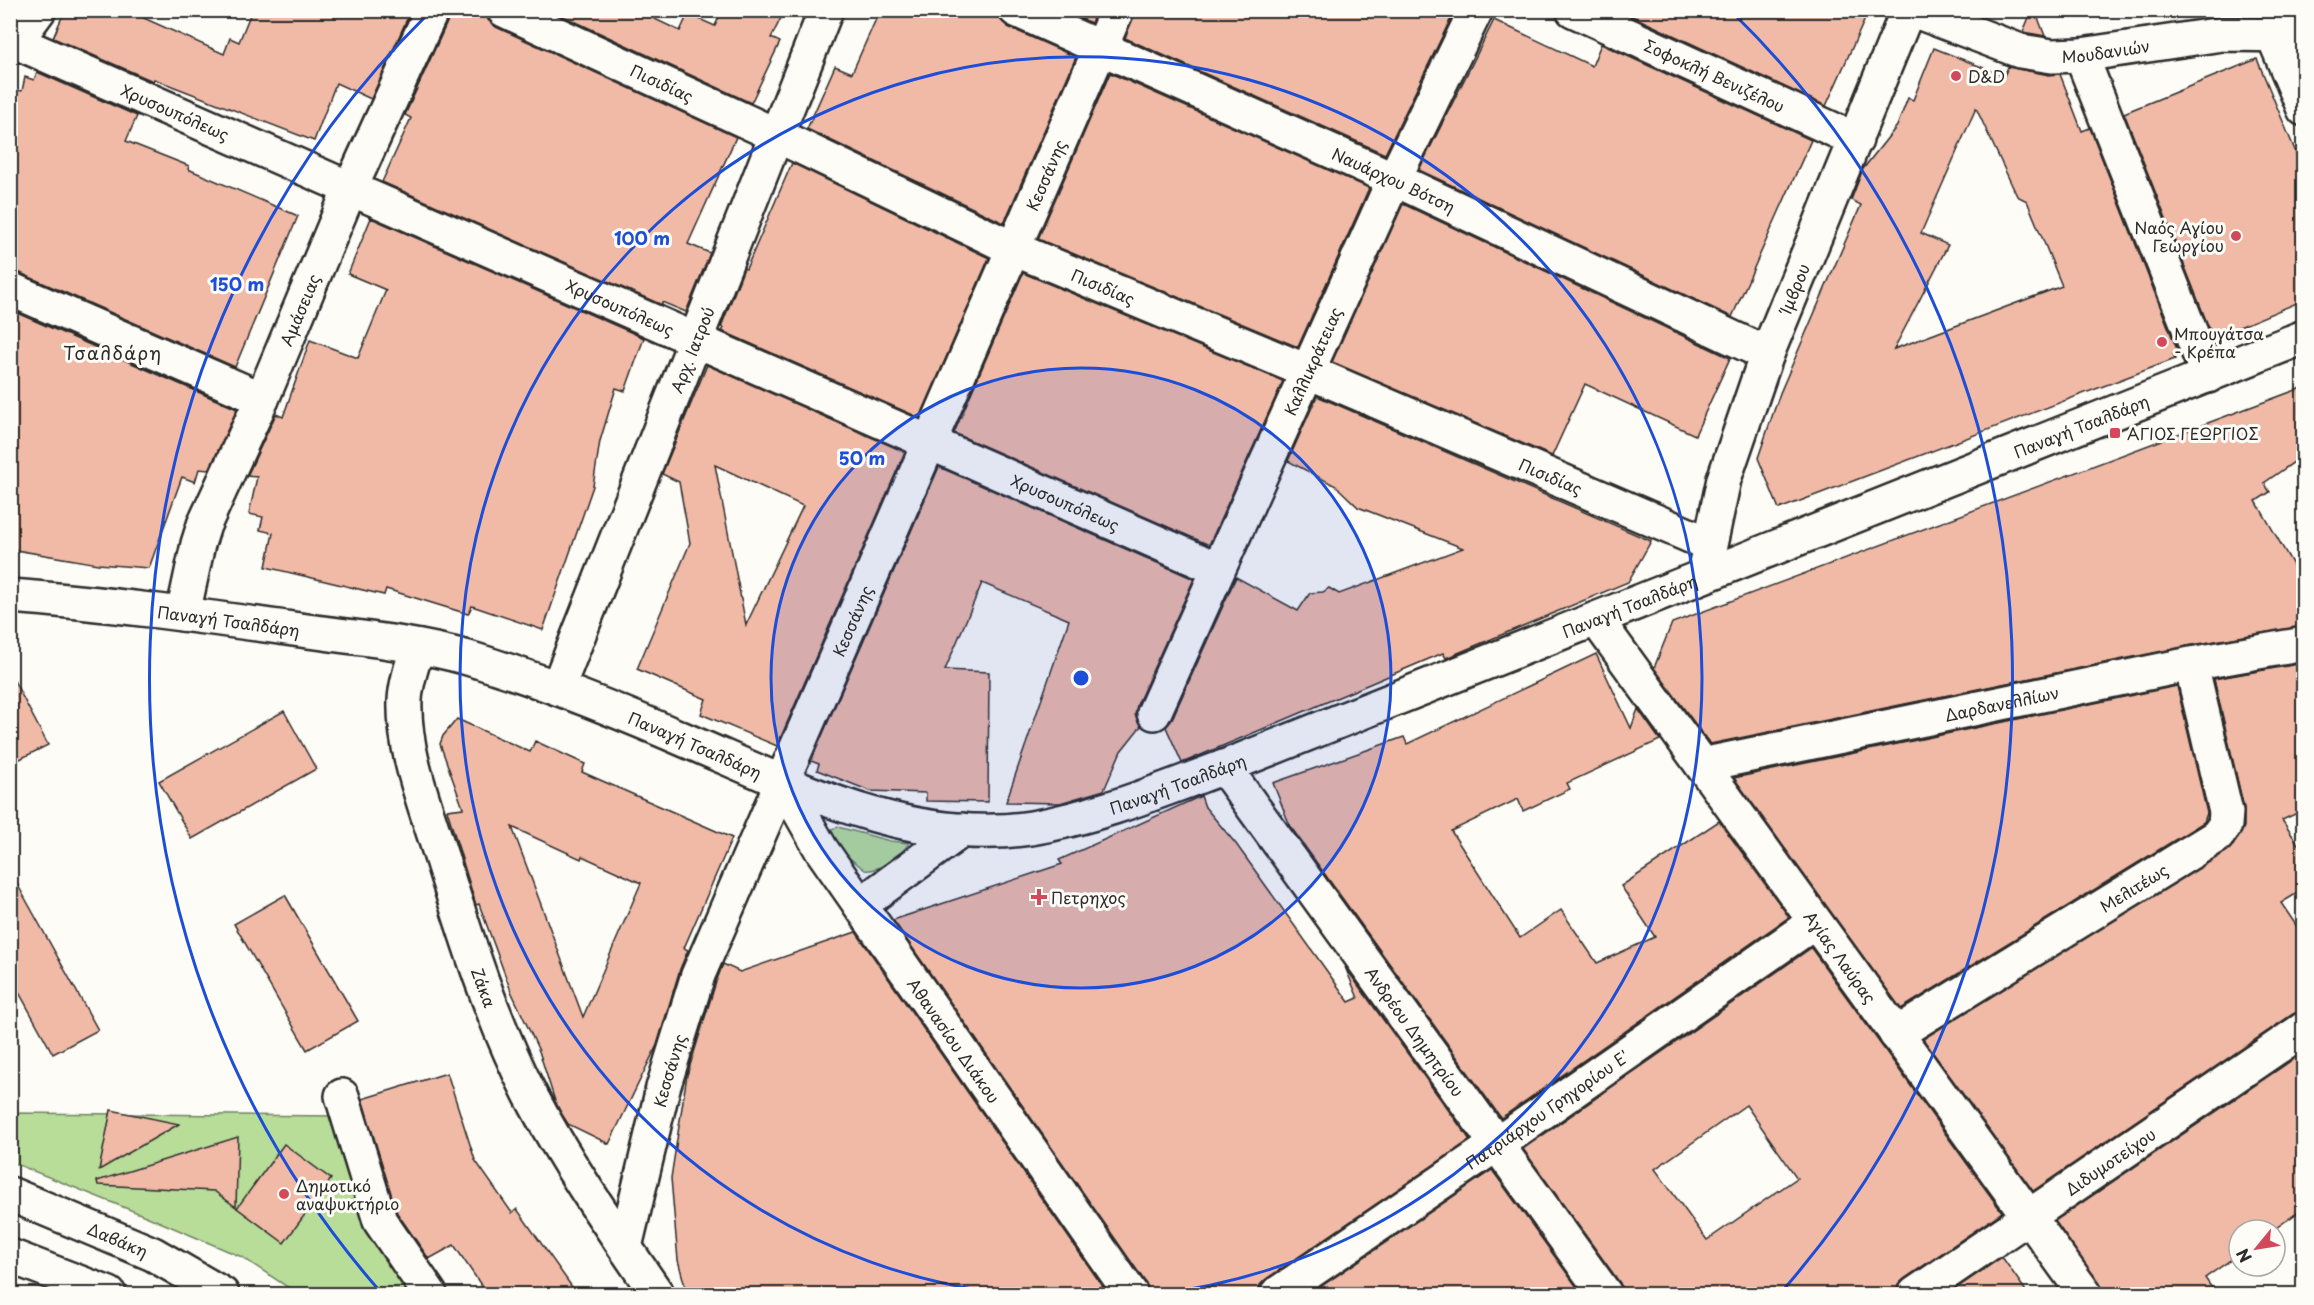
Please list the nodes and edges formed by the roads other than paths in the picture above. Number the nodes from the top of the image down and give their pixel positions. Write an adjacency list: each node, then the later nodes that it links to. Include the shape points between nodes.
1 (39, 10): 20 (street, Χρυσουπόλεως, via 25,29 22,45)
2 (432, 10): 20 (street, Αμάσειας)
3 (504, 10): 17 (street, Πισιδίας)
4 (826, 10): 17 (street, Αρχ. Ιατρού)
5 (1016, 10): 14 (street, Ναυάρχου Βότση)
6 (1117, 10): 14 (street, Κεσσάνης)
7 (1476, 10): 19 (street, Καλλικράτειας)
8 (1573, 10): 18 (street, Σοφοκλή Βενιζέλου)
9 (1908, 10): 18 (street, Ίμβρου)
10 (1913, 10): 11 (street, Μουδανιών)
11 (1953, 18): 15 (street, Μουδανιών, via 2020,51)
12 (2227, 22): 13 (street, Μουδανιών); 15 (street, Μουδανιών)
13 (2288, 34): 16 (street)
14 (1101, 48): 19 (street, Ναυάρχου Βότση); 21 (street, Κεσσάνης)
15 (2081, 56): 27 (street)
16 (2304, 109)
17 (776, 135): 21 (street, Πισιδίας); 24 (street, Αρχ. Ιατρού)
18 (1856, 140): 25 (street, Ίμβρου)
19 (1394, 179): 25 (street, Ναυάρχου Βότση); 26 (street, Καλλικράτειας)
20 (350, 189): 24 (street, Χρυσουπόλεως); 28 (street, Αμάσειας)
21 (1014, 249): 26 (street, Πισιδίας); 29 (street, Κεσσάνης)
22 (10, 289): 28 (street)
23 (2304, 337): 27 (street, Παναγή Τσαλδάρη)
24 (695, 340): 29 (street, Χρυσουπόλεως); 38 (street, Αρχ. Ιατρού)
25 (1767, 354): 30 (street, Ίμβρου, via 1724,479)
26 (1309, 372): 30 (street, Πισιδίας); 31 (street, Καλλικράτειας)
27 (2208, 376): 30 (street, Παναγή Τσαλδάρη)
28 (262, 399): 33 (street, Αμάσειας, via 204,525)
29 (930, 443): 31 (street, Χρυσουπόλεως); 42 (street, Κεσσάνης)
30 (1707, 559): 34 (street, Παναγή Τσαλδάρη)
31 (1218, 569): 39 (street, Καλλικράτειας)
32 (10, 596): 33 (street, Παναγή Τσαλδάρη)
33 (183, 614): 36 (street, Παναγή Τσαλδάρη)
34 (1596, 619): 40 (street, Αγίας Λαύρας); 41 (street, Παναγή Τσαλδάρη)
35 (2304, 644): 37 (street, Δαρδανελλίων)
36 (418, 647): 38 (street, Παναγή Τσαλδάρη); 52 (street, Ζάκα, via 405,700 409,746 462,924 493,1010 531,1096)
37 (2191, 663): 40 (street, Δαρδανελλίων); 47 (street, Μελιτέως, via 2226,812 2223,829)
38 (558, 687): 42 (street, Παναγή Τσαλδάρη)
39 (1154, 713)
40 (1702, 765): 45 (street, Αγίας Λαύρας)
41 (1224, 767): 43 (street, Παναγή Τσαλδάρη, via 1062,821 1032,828); 49 (street, Ανδρέου Δημητρίου)
42 (783, 782): 43 (street, Παναγή Τσαλδάρη, via 884,818); 44 (street, Αθανασίου Διάκου, via 821,849); 52 (street, Κεσσάνης, via 698,975 663,1088)
43 (962, 830): 44 (street)
44 (860, 905): 58 (street, Αθανασίου Διάκου)
45 (1815, 922): 47 (street, Αγίας Λαύρας); 49 (street, Πατριάρχου Γρηγορίου Ε')
46 (2304, 1029): 51 (street, Διδυμοτείχου)
47 (1896, 1034): 51 (street, Αγίας Λαύρας)
48 (342, 1096): 56 (street, via 380,1221)
49 (1497, 1144): 59 (street, Πατριάρχου Γρηγορίου Ε'); 60 (street, Ανδρέου Δημητρίου)
50 (10, 1194): 55 (street, Δαβάκη, via 153,1254)
51 (2029, 1218): 61 (street, Διδυμοτείχου); 62 (street, Αγίας Λαύρας)
52 (625, 1247): 57 (street, Ζάκα)
53 (10, 1256): 54 (street)
54 (109, 1294)
55 (222, 1294)
56 (430, 1294)
57 (657, 1294)
58 (1131, 1294)
59 (1277, 1294)
60 (1605, 1294)
61 (1915, 1294)
62 (2085, 1294)

